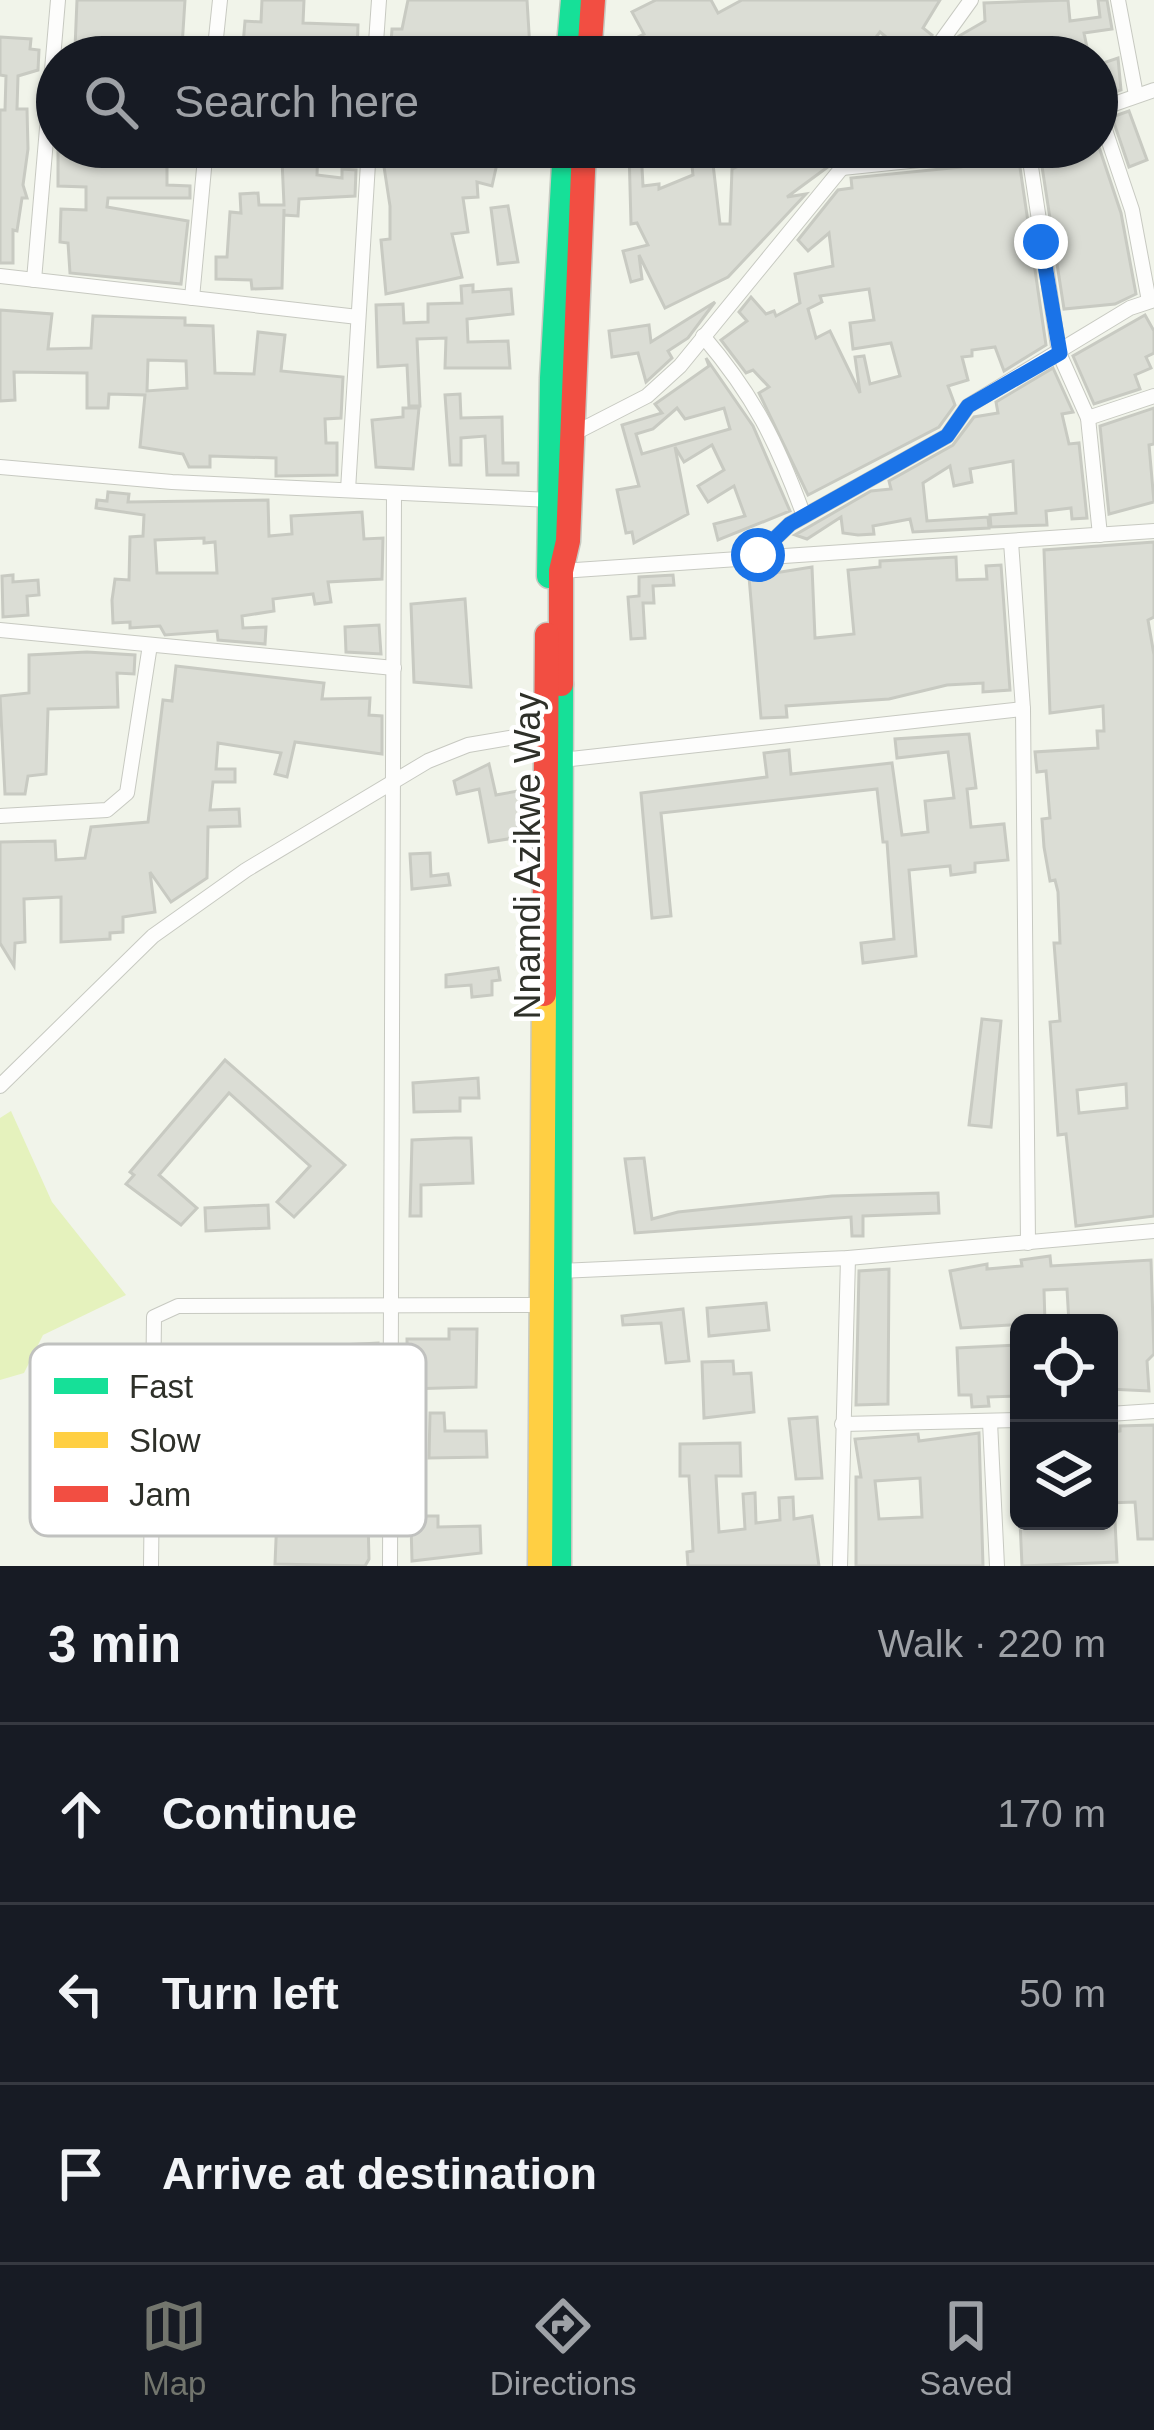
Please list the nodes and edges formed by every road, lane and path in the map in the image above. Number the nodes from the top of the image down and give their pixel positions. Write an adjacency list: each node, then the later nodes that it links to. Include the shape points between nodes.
1 (58, 0): 8 (street)
2 (220, 0): 9 (street)
3 (379, 0): 10 (street)
4 (573, 0): 11 (highway)
5 (593, 0): 12 (highway)
6 (971, 0): 13 (street)
7 (1118, 0): 15 (street)
8 (55, 36)
9 (216, 36)
10 (376, 36)
11 (570, 36)
12 (591, 36)
13 (945, 36)
14 (1154, 89): 15 (street)
15 (1136, 95): 16 (street)
16 (1118, 102)
17 (44, 168): 26 (street)
18 (204, 168): 27 (street)
19 (368, 168): 29 (street)
20 (564, 168): 38 (highway, Nnamdi Azikwe Way)
21 (583, 168): 34 (highway, Nnamdi Azikwe Way)
22 (842, 168): 30 (street)
23 (1031, 168): 31 (street)
24 (1118, 168): 28 (street)
25 (0, 276): 26 (street)
26 (34, 280): 27 (street)
27 (192, 298): 29 (street)
28 (1151, 300): 31 (street)
29 (358, 317): 36 (street)
30 (703, 336): 34 (street, via 646,396); 39 (street, via 770,427)
31 (1060, 353): 33 (street); 39 (street, via 968,406 947,436)
32 (1154, 396): 33 (street)
33 (1088, 418): 41 (street)
34 (573, 434): 44 (highway, Nnamdi Azikwe Way)
35 (0, 467): 36 (street)
36 (348, 490): 37 (street)
37 (394, 493): 38 (street); 47 (street)
38 (551, 500): 49 (highway, Nnamdi Azikwe Way)
39 (804, 517): 43 (street)
40 (1154, 531): 41 (street)
41 (1100, 535): 42 (street)
42 (1011, 542): 43 (street); 48 (street)
43 (758, 555): 44 (street)
44 (561, 571): 50 (highway, Nnamdi Azikwe Way)
45 (0, 630): 46 (street)
46 (150, 645): 47 (street); 52 (street, via 119,804)
47 (394, 668): 51 (street)
48 (1023, 709): 50 (street); 55 (street)
49 (544, 732): 51 (street, via 468,745); 59 (highway, Nnamdi Azikwe Way)
50 (562, 760): 57 (highway, Nnamdi Azikwe Way)
51 (392, 781): 53 (street, via 153,935); 58 (street)
52 (0, 816)
53 (0, 1086)
54 (1154, 1232): 55 (street)
55 (1028, 1243): 56 (street)
56 (848, 1258): 57 (street); 66 (street)
57 (560, 1271): 72 (highway, Nnamdi Azikwe Way)
58 (389, 1304): 59 (street); 60 (street, via 178,1306 154,1317); 61 (street)
59 (542, 1305): 71 (highway, Nnamdi Azikwe Way)
60 (154, 1344)
61 (389, 1344)
62 (1154, 1411): 63 (street)
63 (1118, 1413)
64 (1010, 1421): 65 (street)
65 (991, 1422): 66 (street); 74 (street)
66 (842, 1424): 73 (street)
67 (151, 1536): 69 (street)
68 (390, 1536): 70 (street)
69 (151, 1566)
70 (390, 1566)
71 (540, 1566)
72 (559, 1566)
73 (840, 1566)
74 (997, 1566)

